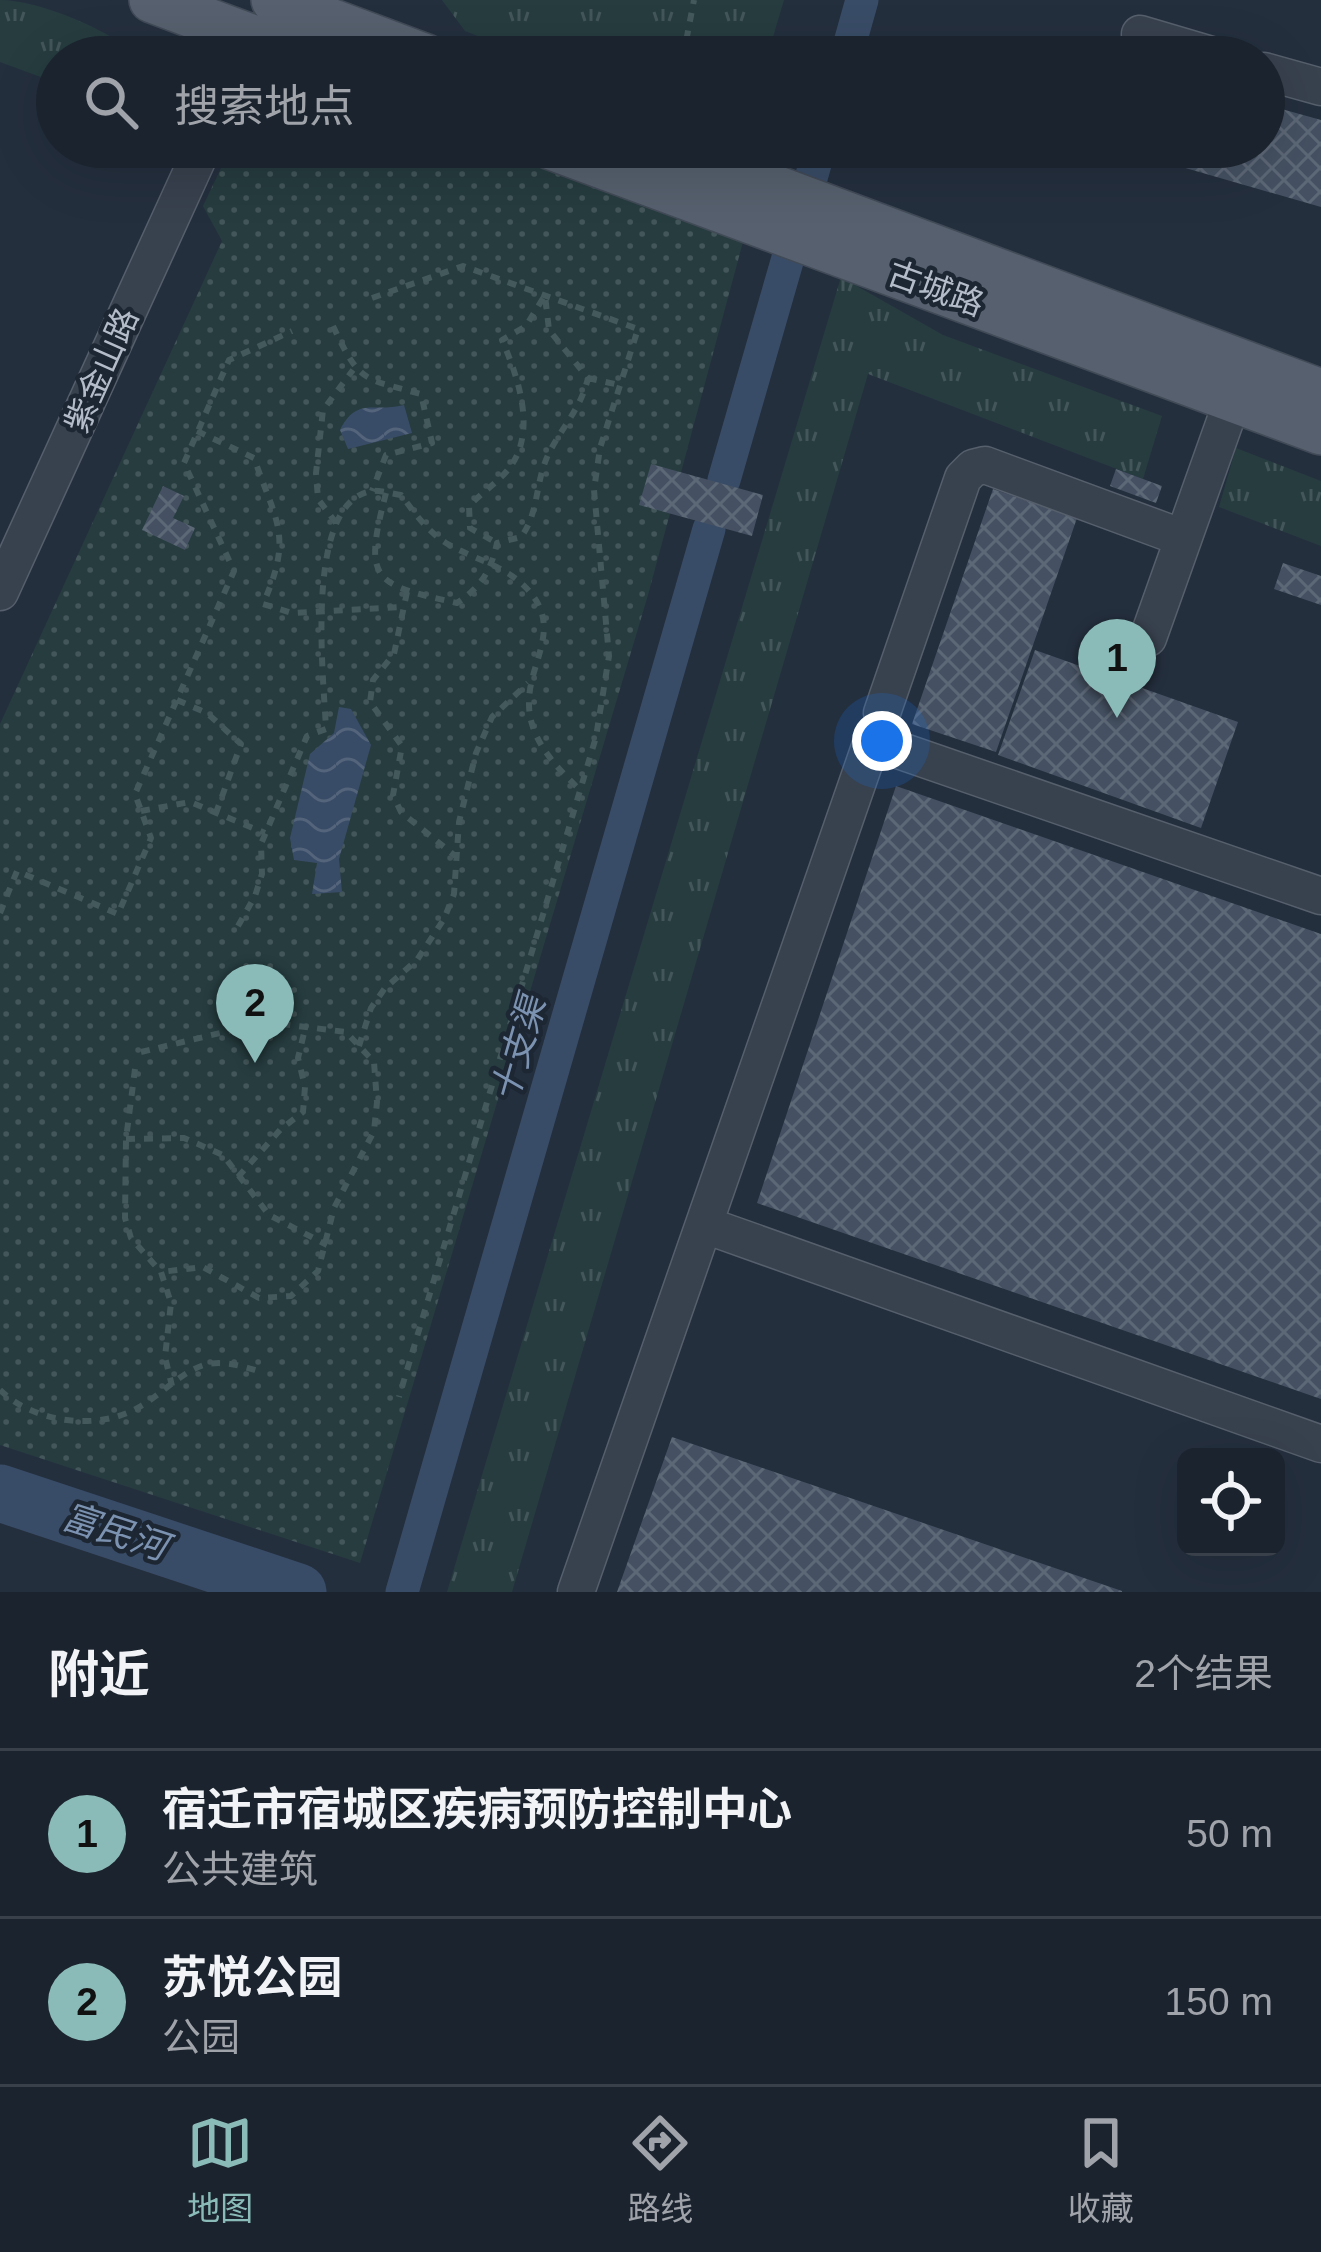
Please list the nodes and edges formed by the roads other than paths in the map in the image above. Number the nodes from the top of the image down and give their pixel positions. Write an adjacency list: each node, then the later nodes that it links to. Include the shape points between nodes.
1 (152, 0): 2 (main road)
2 (260, 24): 4 (main road)
3 (1140, 34): 5 (street)
4 (320, 36)
5 (1147, 36)
6 (1285, 76): 7 (street)
7 (1321, 87)
8 (193, 168): 16 (street, 紫金山路)
9 (625, 168): 11 (main road, 古城路)
10 (706, 168): 11 (main road, 古城路)
11 (799, 217): 12 (main road, 古城路); 13 (main road, 古城路)
12 (1321, 392)
13 (1233, 399): 14 (main road, 古城路); 15 (street)
14 (1321, 431)
15 (1183, 538): 17 (street); 18 (street, via 986,465 973,468)
16 (0, 592)
17 (1148, 638)
18 (882, 713)
19 (1321, 896): 20 (street, via 872,741)
20 (705, 1225): 21 (street); 22 (street)
21 (1321, 1444)
22 (576, 1592)

